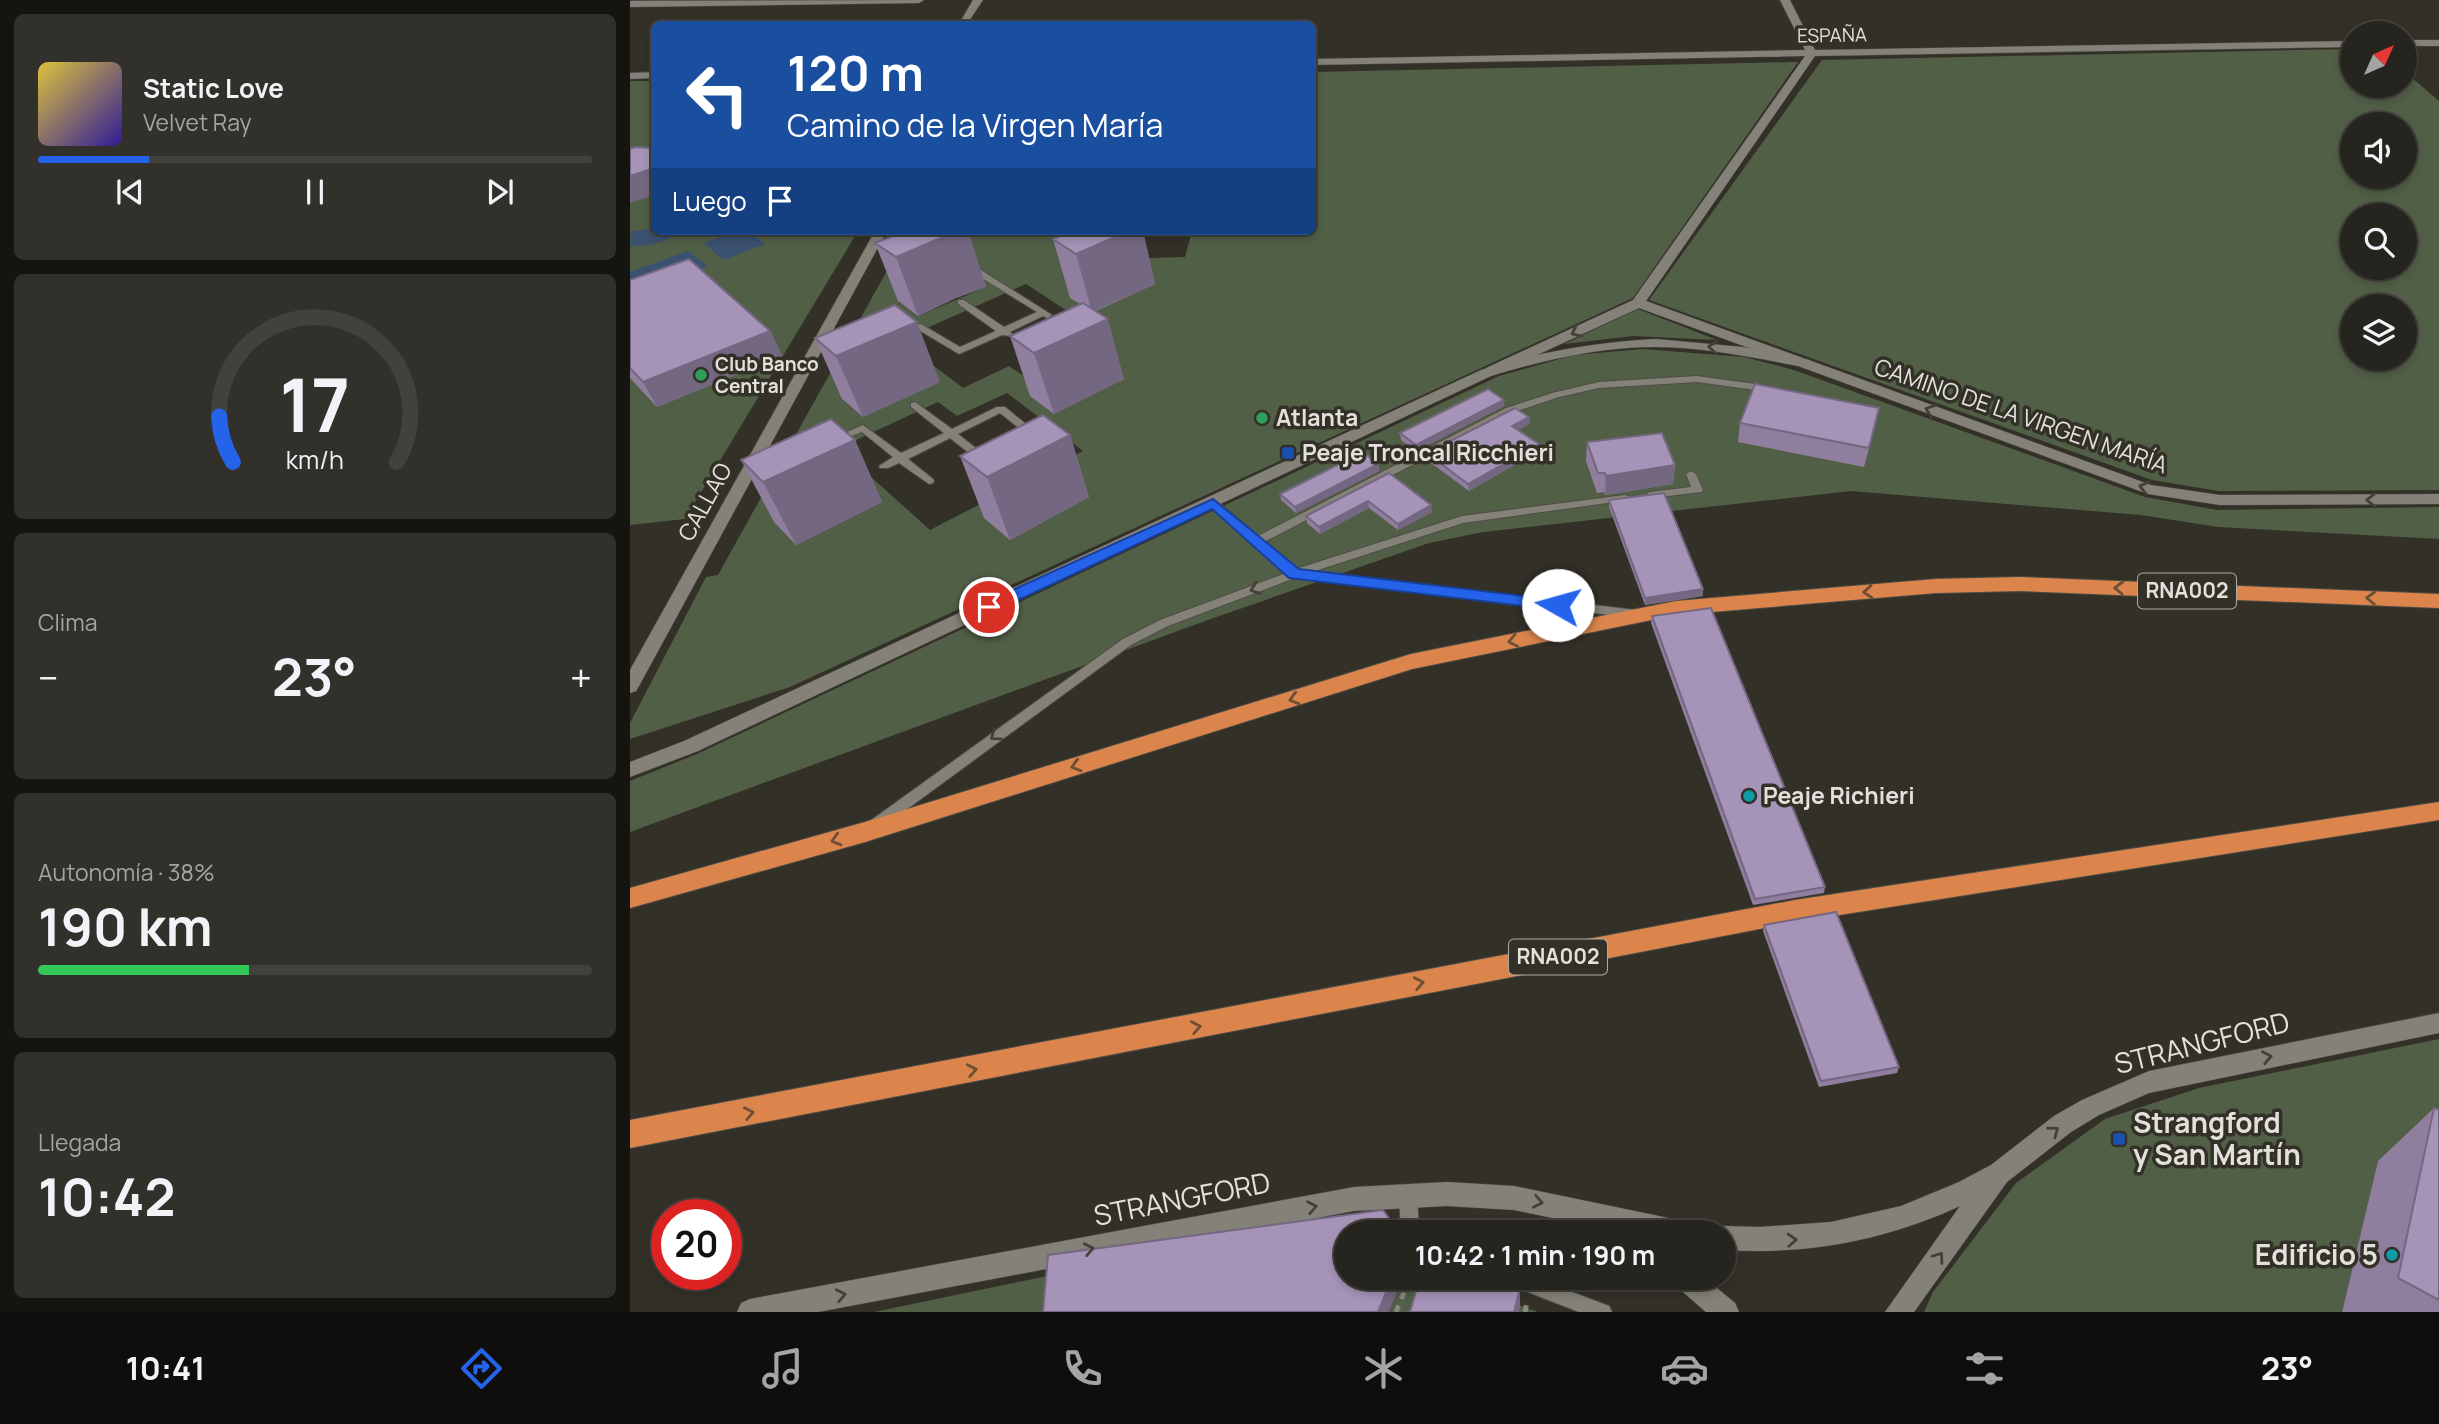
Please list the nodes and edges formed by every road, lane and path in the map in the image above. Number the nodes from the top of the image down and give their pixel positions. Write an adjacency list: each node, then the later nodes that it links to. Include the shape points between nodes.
1 (919, 0): 4 (street)
2 (978, 0): 5 (street)
3 (1785, 0): 9 (street)
4 (630, 5)
5 (965, 21)
6 (2417, 43): 7 (street)
7 (2439, 43)
8 (2340, 44): 9 (street, ESPAÑA)
9 (1811, 53): 10 (street, ESPAÑA); 16 (street)
10 (1316, 62)
11 (651, 75): 12 (street)
12 (630, 76)
13 (879, 235): 22 (street, CALLAO)
14 (964, 263): 17 (lane)
15 (961, 302): 20 (lane)
16 (1638, 303): 24 (street, CAMINO DE LA VIRGEN MARÍA); 25 (street, CAMINO DE LA VIRGEN MARÍA, one-way to 25)
17 (1043, 313): 18 (lane); 20 (lane)
18 (1053, 319)
19 (892, 331): 20 (lane, via 918,326 959,351)
20 (1003, 331): 23 (lane)
21 (841, 336): 22 (lane)
22 (821, 338): 42 (street, CALLAO, via 769,444)
23 (1019, 342)
24 (1801, 362): 25 (street, CAMINO DE LA VIRGEN MARÍA, one-way to 25, via 1656,343 1572,351); 36 (street, CAMINO DE LA VIRGEN MARÍA, one-way to 24, via 2220,500 2148,489)
25 (1486, 373): 37 (street, CAMINO DE LA VIRGEN MARÍA)
26 (1780, 391): 38 (lane, via 1697,379 1599,385 1556,395 1510,410)
27 (915, 405): 28 (lane)
28 (950, 434): 29 (lane, via 1001,410); 31 (lane); 32 (lane)
29 (1038, 439)
30 (825, 440): 32 (lane, via 863,428)
31 (978, 455)
32 (900, 458): 33 (lane); 35 (lane)
33 (884, 466)
34 (1691, 474): 39 (lane, via 1698,490 1462,520)
35 (929, 481)
36 (2439, 499)
37 (1213, 503): 38 (lane); 43 (street, CAMINO DE LA VIRGEN MARÍA)
38 (1257, 541): 39 (lane)
39 (1294, 574): 41 (lane); 45 (lane, one-way to 45, via 1164,622 1127,642)
40 (2439, 601): 41 (highway, RNA002, one-way to 41, via 2019,584 1936,586)
41 (1636, 614): 45 (highway, RNA002, one-way to 45, via 1411,662)
42 (630, 686)
43 (630, 771)
44 (2439, 811): 50 (highway, RNA002, one-way to 44, via 1795,911)
45 (865, 832): 46 (highway, RNA002, one-way to 46)
46 (685, 883): 47 (highway); 48 (highway, RNA002)
47 (630, 891)
48 (630, 898)
49 (2439, 1023): 53 (street, STRANGFORD, one-way to 49, via 2071,1119 2149,1082)
50 (682, 1126): 51 (highway, RNA002); 52 (highway)
51 (630, 1134)
52 (630, 1143)
53 (2000, 1172): 57 (street, STRANGFORD, one-way to 53, via 1812,1239 1866,1228 1928,1208); 65 (street, STRANGFORD, one-way to 53)
54 (1408, 1195): 55 (lane); 56 (street, STRANGFORD, one-way to 56, via 1514,1198); 61 (street, STRANGFORD, one-way to 54, via 1341,1202)
55 (1409, 1220)
56 (1601, 1220)
57 (1736, 1239)
58 (1405, 1290): 62 (path)
59 (1545, 1290): 63 (lane)
60 (1700, 1290): 64 (street)
61 (750, 1312)
62 (1396, 1312)
63 (1603, 1312)
64 (1726, 1312)
65 (1898, 1312)

